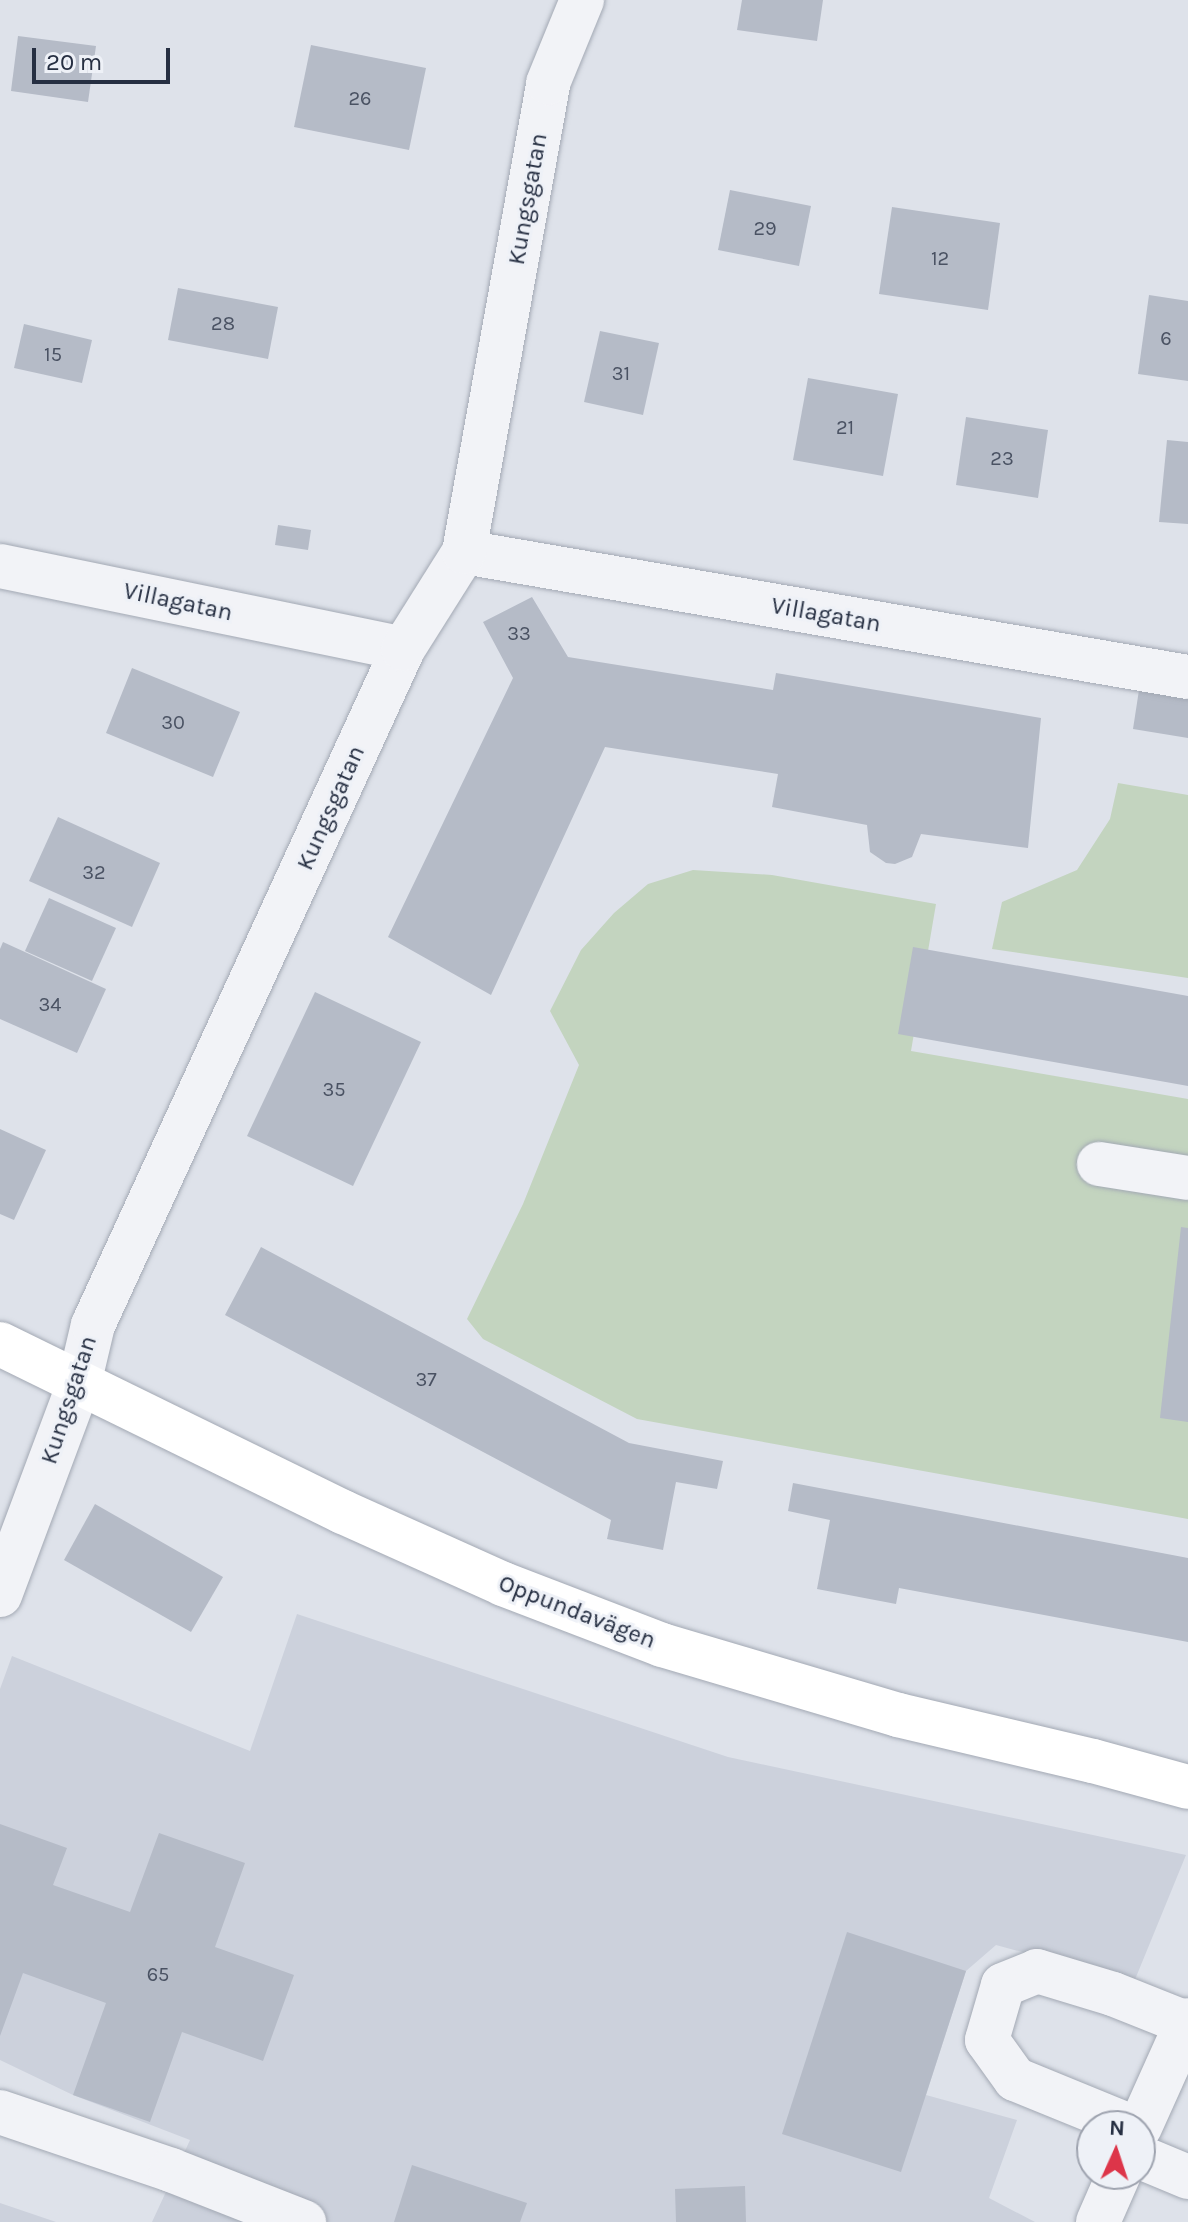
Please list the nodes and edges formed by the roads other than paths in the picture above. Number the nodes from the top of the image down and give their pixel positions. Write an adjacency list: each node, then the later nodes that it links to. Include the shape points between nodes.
1 (582, 0): 2 (street, Kungsgatan, via 548,83)
2 (464, 552): 4 (street, Kungsgatan); 5 (street, Villagatan)
3 (0, 566): 4 (street, Villagatan)
4 (403, 649): 9 (street, Kungsgatan, via 93,1325)
5 (1188, 677)
6 (1099, 1164): 7 (street)
7 (1188, 1178)
8 (0, 1344): 9 (main road, Oppundavägen)
9 (79, 1384): 10 (street, Kungsgatan); 11 (main road, Oppundavägen, via 488,1577 662,1645 898,1715)
10 (0, 1595)
11 (1188, 1787)
12 (1187, 2022): 13 (street, via 1037,1971 1003,1985 987,2040 1015,2079); 14 (street)
13 (1091, 2110)
14 (1148, 2110)
15 (0, 2112): 19 (street)
16 (1156, 2164): 17 (street)
17 (1188, 2177)
18 (1112, 2190): 20 (street)
19 (304, 2222)
20 (1098, 2222)

